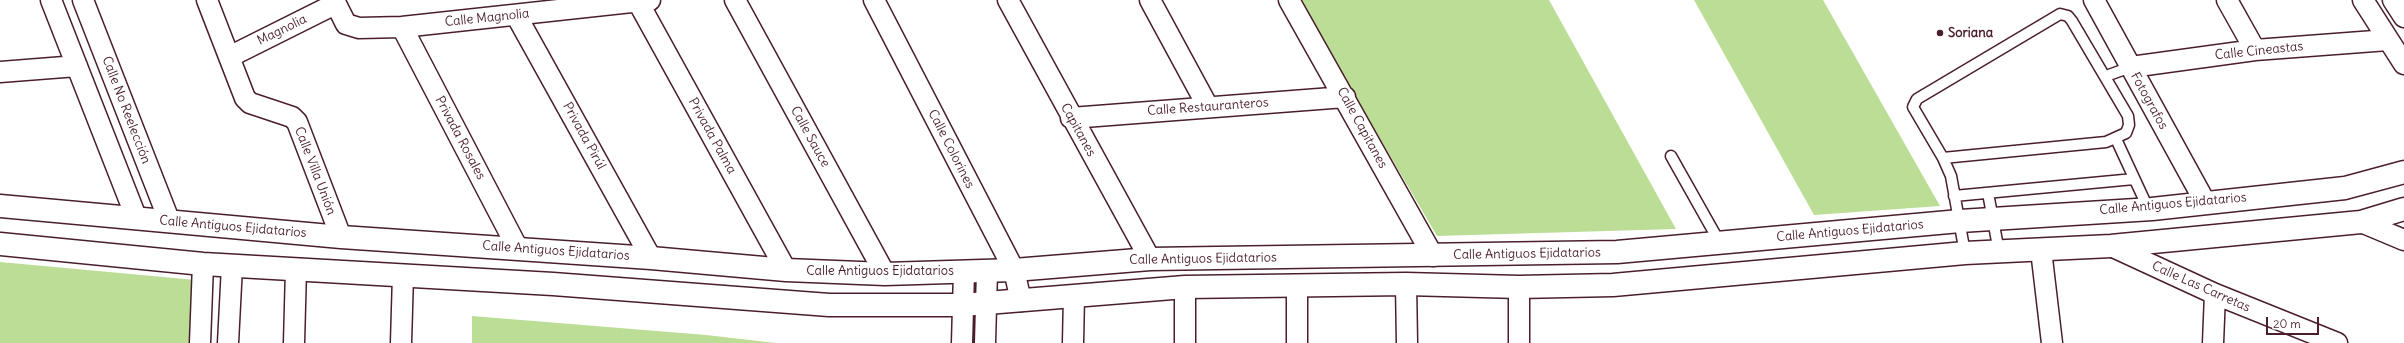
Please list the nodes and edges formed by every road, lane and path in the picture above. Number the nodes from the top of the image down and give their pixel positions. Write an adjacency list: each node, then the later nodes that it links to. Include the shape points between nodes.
1 (51, 0): 22 (street)
2 (83, 0): 42 (street, Calle No Reelección)
3 (207, 0): 20 (street, Calle Villa Unión)
4 (735, 0): 64 (street, Calle Sauce)
5 (874, 0): 61 (street, Calle Colorines)
6 (1008, 0): 28 (street, Capitanes)
7 (1150, 0): 27 (street)
8 (1289, 0): 26 (street, Calle Capitanes)
9 (2094, 0): 23 (street, Fotografos)
10 (2227, 0): 19 (street)
11 (2364, 0): 18 (street)
12 (2393, 0): 16 (street)
13 (644, 1): 15 (street, Calle Magnolia); 60 (street, Privada Palma)
14 (334, 2): 17 (street, Calle Magnolia, via 341,18 351,27); 20 (street, Magnolia)
15 (516, 15): 17 (street, Calle Magnolia); 55 (street, Privada Pirúl)
16 (2404, 17)
17 (402, 27): 50 (street, Privada Rosales)
18 (2388, 40): 19 (street, Calle Cineastas); 21 (street)
19 (2255, 50): 23 (street, Calle Cineastas)
20 (229, 57): 45 (street, Calle Villa Unión, via 245,98 250,103 292,117 297,122)
21 (2404, 64)
22 (77, 66): 24 (street); 40 (street)
23 (2131, 67): 25 (lane); 36 (street, Fotografos)
24 (0, 72)
25 (2106, 76): 29 (lane, via 2128,116 2130,125 2126,133); 31 (lane, via 2068,16 2054,16 1914,103 1915,113)
26 (1345, 97): 27 (street, Calle Restauranteros); 54 (street, Calle Capitanes)
27 (1208, 107): 28 (street, Calle Restauranteros)
28 (1071, 118): 56 (street, Capitanes)
29 (2116, 139): 31 (lane, via 2094,144); 33 (lane)
30 (1671, 156): 47 (lane)
31 (1943, 158): 35 (lane, via 1951,176)
32 (2404, 172): 36 (street, Calle Antiguos Ejidatarios, via 2345,188)
33 (2134, 179): 34 (lane); 38 (lane)
34 (1988, 193): 35 (lane); 41 (lane)
35 (1954, 196): 43 (lane)
36 (2205, 202): 38 (street, Calle Antiguos Ejidatarios)
37 (0, 206): 40 (street, Calle Antiguos Ejidatarios)
38 (2148, 208): 41 (street, Calle Antiguos Ejidatarios)
39 (2404, 209): 44 (street)
40 (136, 217): 42 (street, Calle Antiguos Ejidatarios)
41 (1993, 218): 43 (street, Calle Antiguos Ejidatarios); 52 (lane)
42 (169, 220): 45 (street, Calle Antiguos Ejidatarios)
43 (1960, 220): 47 (street, Calle Antiguos Ejidatarios); 53 (lane)
44 (2361, 222): 46 (street); 49 (street)
45 (341, 237): 50 (street, Calle Antiguos Ejidatarios)
46 (2404, 240)
47 (1720, 243): 54 (street, Calle Antiguos Ejidatarios, via 1617,252)
48 (0, 244): 57 (street)
49 (2111, 246): 51 (street); 70 (street, Calle Las Carretas)
50 (518, 249): 55 (street, Calle Antiguos Ejidatarios)
51 (2041, 250): 52 (street); 87 (street)
52 (1999, 252): 53 (street)
53 (1965, 253): 69 (street, via 1613,285)
54 (1433, 256): 56 (street, Calle Antiguos Ejidatarios)
55 (651, 258): 60 (street, Calle Antiguos Ejidatarios)
56 (1150, 259): 61 (street, Calle Antiguos Ejidatarios)
57 (203, 264): 58 (street); 76 (street)
58 (232, 266): 59 (street); 77 (street)
59 (296, 269): 65 (street); 78 (street)
60 (786, 270): 64 (street, Calle Antiguos Ejidatarios)
61 (1014, 270): 62 (street, Calle Antiguos Ejidatarios); 72 (street, Calle Colorines)
62 (986, 271): 63 (street, Calle Antiguos Ejidatarios); 73 (street)
63 (964, 272): 64 (street, Calle Antiguos Ejidatarios); 74 (street)
64 (885, 274)
65 (403, 275): 74 (street, via 829,305); 79 (street)
66 (1406, 284): 67 (street); 69 (street); 85 (street)
67 (1297, 285): 68 (street); 84 (street)
68 (1185, 287): 71 (street); 83 (street)
69 (1520, 288): 86 (street)
70 (2215, 294): 75 (street, Calle Las Carretas); 88 (street)
71 (1074, 296): 72 (street); 82 (street)
72 (1021, 301): 73 (street)
73 (984, 304): 74 (street); 81 (street)
74 (962, 305): 80 (street)
75 (2331, 342)
76 (200, 343)
77 (228, 343)
78 (294, 343)
79 (401, 343)
80 (962, 343)
81 (985, 343)
82 (1073, 343)
83 (1185, 343)
84 (1297, 343)
85 (1407, 343)
86 (1519, 343)
87 (2052, 343)
88 (2213, 343)

